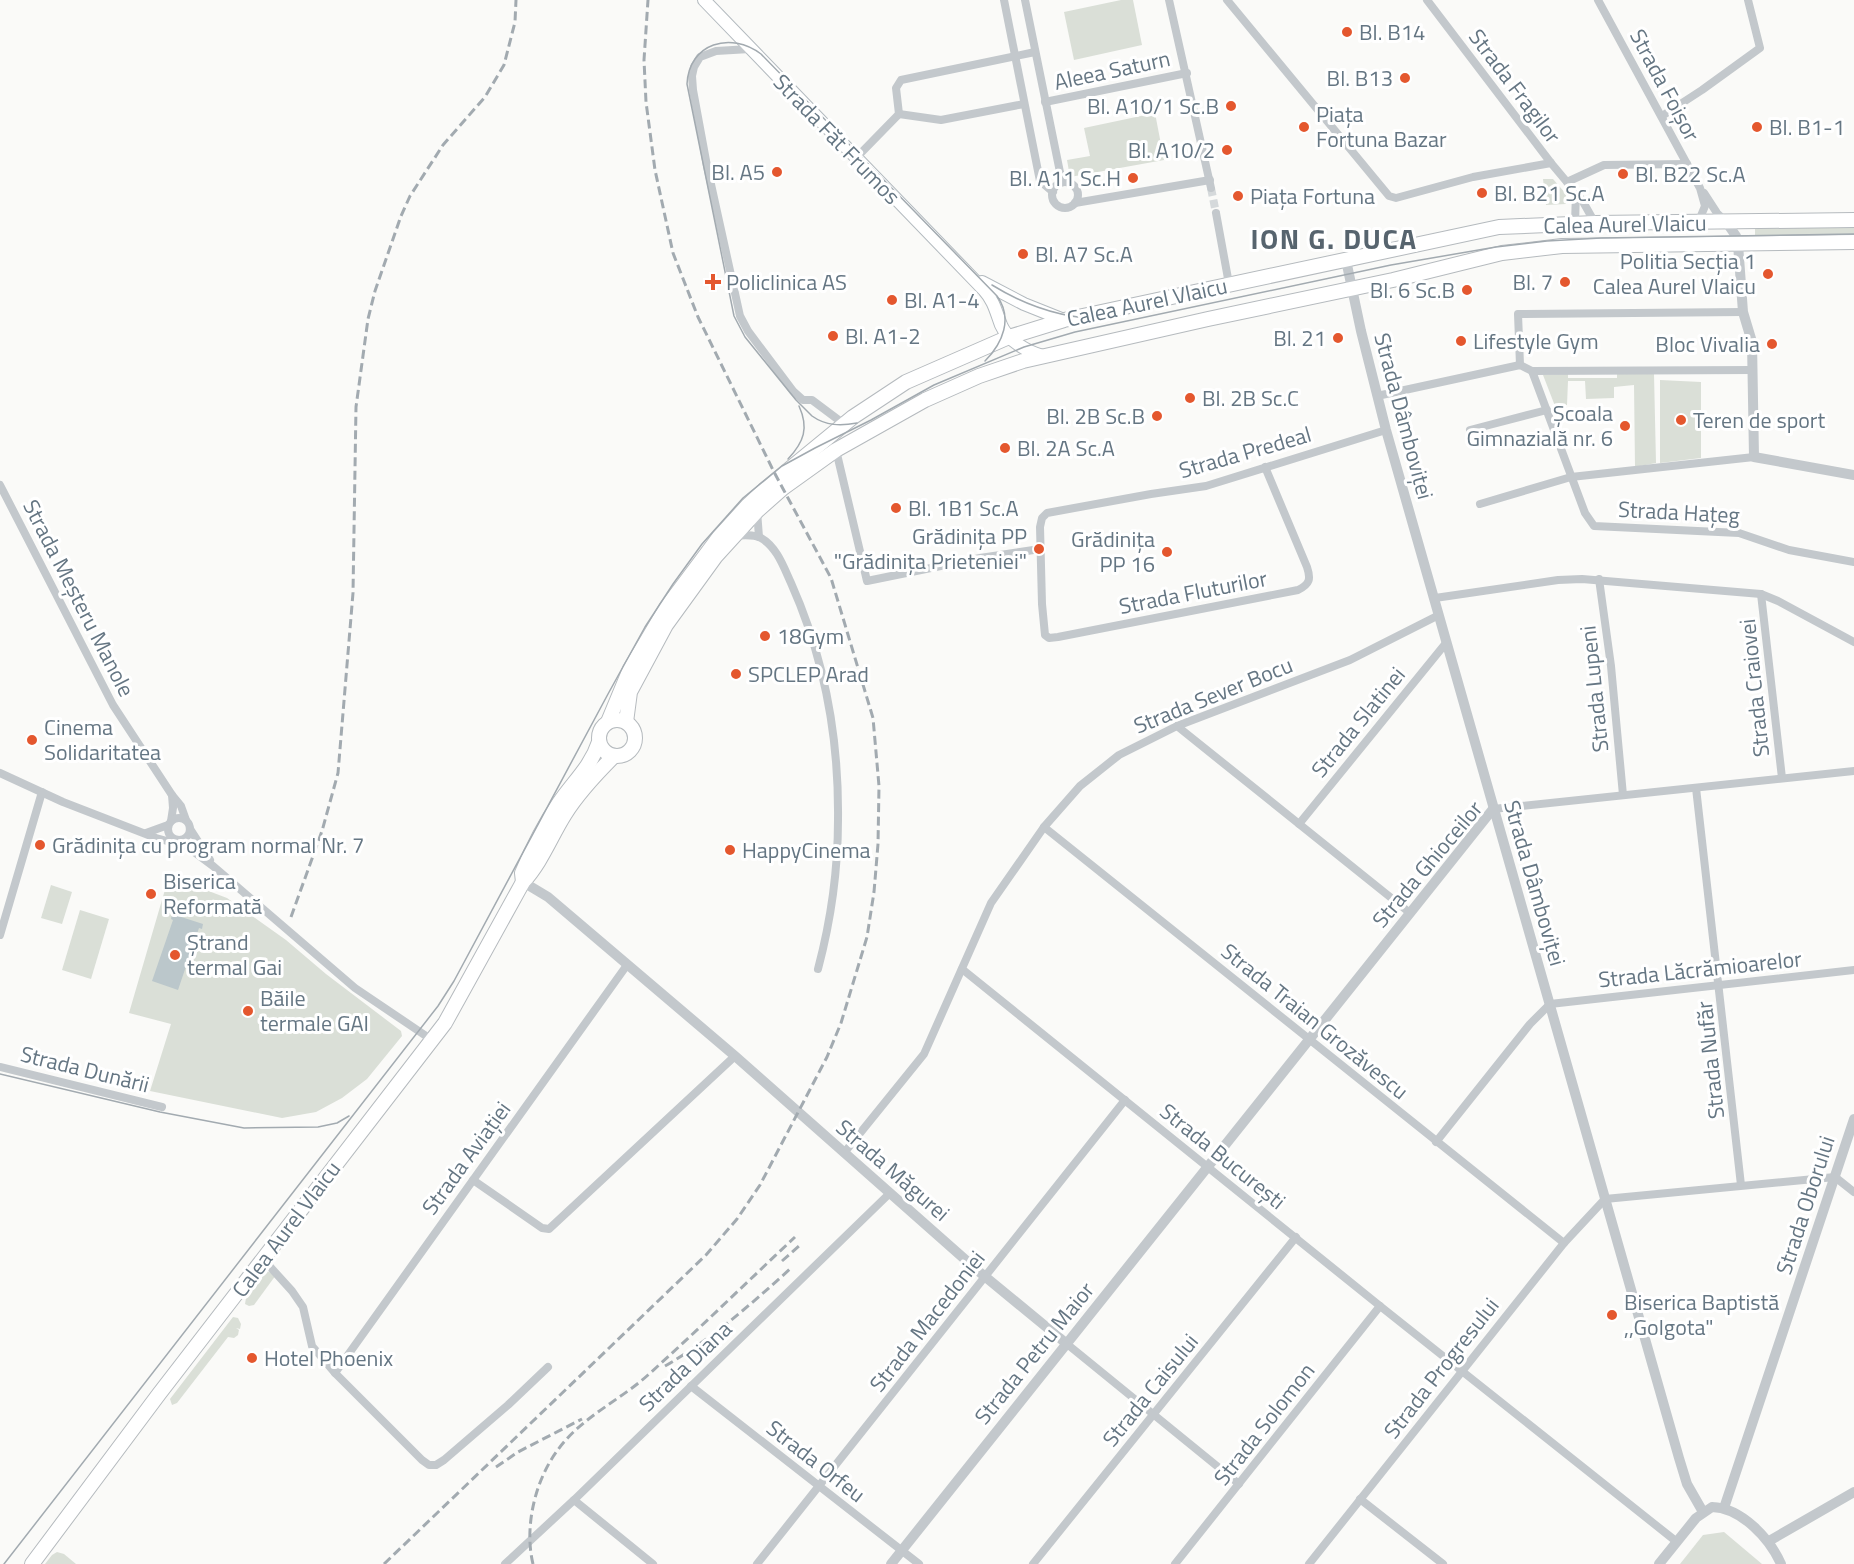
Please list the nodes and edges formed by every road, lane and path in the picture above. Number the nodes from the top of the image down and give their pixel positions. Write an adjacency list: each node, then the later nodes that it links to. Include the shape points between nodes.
1 (704, 0): 9 (main road, Strada Făt Frumos)
2 (1004, 0): 11 (street)
3 (1025, 0): 10 (street, Aleea Saturn)
4 (1169, 0): 12 (street, Aleea Saturn)
5 (1227, 0): 18 (street, via 1389,196 1396,198 1473,177)
6 (1427, 0): 18 (street, Strada Fragilor)
7 (1598, 0): 16 (street, Strada Foișor)
8 (1748, 0): 16 (street, via 1760,48)
9 (750, 49): 17 (main road, Strada Făt Frumos); 47 (street, via 716,51 700,57 694,67 693,90 740,316 799,397 812,400)
10 (1035, 52): 11 (street); 13 (street, Aleea Saturn)
11 (1014, 56): 14 (street); 15 (street, via 901,80 896,88)
12 (1187, 73): 13 (street, Aleea Saturn); 25 (street, Aleea Saturn, via 1210,184)
13 (1045, 102): 20 (street, Aleea Saturn)
14 (1024, 104): 15 (street, via 941,120); 23 (street, via 1040,181)
15 (899, 114): 17 (street)
16 (1662, 116): 19 (street, Strada Foișor)
17 (856, 158): 35 (main road, Strada Făt Frumos)
18 (1551, 163): 21 (street, Strada Fragilor)
19 (1687, 164): 21 (street, via 1604,165); 22 (street, Strada Foișor)
20 (1062, 182): 23 (street); 25 (street, via 1076,188)
21 (1567, 182): 24 (street, Strada Fragilor)
22 (1700, 188): 29 (street, Strada Foișor, via 1705,206); 30 (street, Strada Foișor)
23 (1053, 192): 25 (street, via 1058,206)
24 (1576, 192): 28 (street, Strada Fragilor); 31 (street)
25 (1075, 203)
26 (1216, 213): 36 (street)
27 (1854, 220): 30 (main road, Calea Aurel Vlaicu)
28 (1595, 223): 29 (main road, Calea Aurel Vlaicu); 31 (main road, Calea Aurel Vlaicu)
29 (1698, 223): 30 (main road, Calea Aurel Vlaicu)
30 (1727, 223): 33 (street)
31 (1575, 224): 34 (main road, Calea Aurel Vlaicu, via 1491,228)
32 (1854, 242): 33 (main road, Calea Aurel Vlaicu)
33 (1738, 244): 37 (main road, Calea Aurel Vlaicu, via 1562,246 1502,254); 38 (street)
34 (1346, 260): 36 (main road, Calea Aurel Vlaicu); 37 (street, Strada Dâmboviței)
35 (973, 277): 39 (main road, Strada Făt Frumos); 40 (main road, Strada Făt Frumos, via 994,304)
36 (1229, 284): 39 (main road, Calea Aurel Vlaicu)
37 (1352, 289): 41 (main road, Calea Aurel Vlaicu); 45 (street, Strada Dâmboviței)
38 (1743, 312): 42 (street, via 1518,314); 43 (street, via 1752,336)
39 (1064, 320): 40 (main road, Calea Aurel Vlaicu)
40 (1009, 337): 41 (main road); 47 (main road, Calea Aurel Vlaicu, via 922,373)
41 (1043, 356): 50 (main road, Calea Aurel Vlaicu, via 944,390)
42 (1520, 365): 44 (street); 45 (street)
43 (1753, 370): 44 (street); 51 (street)
44 (1532, 371): 46 (street, Strada Hațeg)
45 (1377, 396): 48 (street, Strada Dâmboviței)
46 (1547, 410): 49 (street); 54 (street, Strada Hațeg)
47 (844, 424): 69 (main road, Calea Aurel Vlaicu, via 748,505 707,551 640,650)
48 (1386, 430): 52 (street, Strada Predeal); 65 (street, Strada Dâmboviței)
49 (1470, 430)
50 (836, 450): 57 (main road, Calea Aurel Vlaicu); 61 (street, via 867,581)
51 (1754, 457): 53 (street); 54 (street)
52 (1265, 467): 58 (street, Strada Predeal, via 1197,488); 61 (street, Strada Fluturilor, via 1310,577 1298,590 1052,638 1044,632)
53 (1854, 475)
54 (1571, 477): 56 (street); 62 (street, Strada Hațeg, via 1588,520 1598,528 1740,533 1789,550)
55 (0, 484): 79 (street, Strada Meșteru Manole, via 113,705)
56 (1480, 504)
57 (757, 511): 59 (main road, Calea Aurel Vlaicu); 60 (street)
58 (1043, 516): 61 (street, Strada Fluturilor)
59 (732, 537): 60 (street); 70 (main road, Calea Aurel Vlaicu, via 680,605 641,668 630,692)
60 (759, 537): 94 (street, via 776,553 803,614 824,682 831,723 838,790 837,848 831,906)
61 (1040, 549)
62 (1854, 562)
63 (1599, 579): 64 (street); 65 (street, via 1558,580); 80 (street, Strada Lupeni)
64 (1761, 594): 67 (street); 76 (street, Strada Craiovei)
65 (1435, 598): 66 (street, Strada Dâmboviței)
66 (1438, 615): 68 (street, Strada Dâmboviței); 71 (street, Strada Sever Bocu, via 1350,660)
67 (1854, 642)
68 (1446, 643): 81 (street, Strada Dâmboviței); 84 (street, Strada Slatinei)
69 (608, 722): 70 (main road); 72 (main road, Calea Aurel Vlaicu, via 601,728)
70 (626, 722): 73 (main road, Calea Aurel Vlaicu, via 634,732 634,745 623,755)
71 (1177, 726): 84 (street); 85 (street, Strada Sever Bocu, via 1119,755 1070,796)
72 (599, 742): 73 (main road, via 604,751); 90 (main road, Calea Aurel Vlaicu, via 589,766 547,824 522,873)
73 (614, 756): 90 (main road, Calea Aurel Vlaicu, via 570,806)
74 (1854, 771): 76 (street, Strada Ghioceilor)
75 (0, 773): 78 (street)
76 (1782, 778): 77 (street, Strada Ghioceilor)
77 (1696, 788): 80 (street, Strada Ghioceilor); 97 (street, Strada Nufăr)
78 (42, 792): 87 (street); 92 (street)
79 (172, 795): 82 (street, Strada Meșteru Manole); 83 (street)
80 (1623, 795): 81 (street, Strada Ghioceilor)
81 (1493, 809): 91 (street, Strada Ghioceilor); 98 (street, Strada Dâmboviței)
82 (186, 820): 83 (street, via 178,818); 86 (street)
83 (170, 823): 87 (street); 88 (street, via 169,833)
84 (1299, 824): 91 (street)
85 (1044, 827): 95 (street, Strada Sever Bocu, via 990,903); 100 (street, Strada Traian Grozăvescu)
86 (190, 829): 88 (street, via 186,838); 89 (street)
87 (146, 833): 88 (street, via 163,840)
88 (176, 839): 89 (street)
89 (213, 866): 99 (street, via 355,988)
90 (523, 882): 93 (street, Strada Măgurei, via 548,897); 99 (main road, Calea Aurel Vlaicu, via 452,1012)
91 (1410, 913): 100 (street, Strada Ghioceilor)
92 (0, 935)
93 (627, 965): 101 (street, Strada Măgurei); 110 (street, Strada Aviației)
94 (818, 969)
95 (962, 969): 103 (street, Strada București); 107 (street, Strada Sever Bocu, via 924,1054)
96 (1854, 970): 97 (street, Strada Lăcrămioarelor)
97 (1720, 984): 98 (street, Strada Lăcrămioarelor); 111 (street, Strada Nufăr)
98 (1550, 1004): 106 (street); 114 (street, Strada Dâmboviței)
99 (432, 1040): 117 (main road, Calea Aurel Vlaicu)
100 (1309, 1040): 106 (street, Strada Traian Grozăvescu); 108 (street, Strada Ghioceilor)
101 (735, 1056): 107 (street, Strada Măgurei); 110 (street, via 549,1229)
102 (0, 1067): 104 (street, Strada Dunării)
103 (1125, 1100): 108 (street, Strada București); 118 (street, Strada Macedoniei)
104 (162, 1107)
105 (1854, 1119): 109 (street, Strada Oborului)
106 (1436, 1142): 116 (street, Strada Traian Grozăvescu)
107 (844, 1153): 113 (street, Strada Măgurei)
108 (1208, 1167): 115 (street, Strada București); 120 (street, Strada Petru Maior)
109 (1835, 1177): 111 (street); 112 (street); 131 (street, Strada Oborului)
110 (473, 1180): 123 (street, Strada Aviației)
111 (1741, 1185): 114 (street)
112 (1854, 1192)
113 (890, 1193): 118 (street, Strada Măgurei); 124 (street, Strada Diana)
114 (1605, 1199): 116 (street, Strada Progresului); 132 (street, Strada Dâmboviței, via 1687,1484)
115 (1296, 1237): 119 (street, Strada București); 125 (street, Strada Caisului)
116 (1564, 1243): 122 (street, Strada Progresului)
117 (263, 1259): 123 (street, via 303,1307 315,1350); 136 (main road, Calea Aurel Vlaicu)
118 (985, 1276): 120 (street, Strada Măgurei); 127 (street, Strada Macedoniei)
119 (1380, 1306): 122 (street, Strada București); 126 (street, Strada Solomon)
120 (1067, 1344): 125 (street, Strada Măgurei); 135 (street, Strada Petru Maior)
121 (548, 1366): 123 (street, via 436,1465 429,1465 409,1449)
122 (1462, 1370): 129 (street, Strada Progresului); 134 (street, Strada București)
123 (334, 1373)
124 (691, 1386): 127 (street, Strada Orfeu); 130 (street, Strada Diana)
125 (1153, 1415): 126 (street, Strada Măgurei); 142 (street, Strada Caisului)
126 (1239, 1484): 143 (street, Strada Solomon)
127 (818, 1487): 135 (street, Strada Orfeu); 139 (street, Strada Macedoniei)
128 (1854, 1492): 133 (street)
129 (1360, 1499): 144 (street, Strada Progresului); 145 (street)
130 (574, 1500): 137 (street, Strada Diana); 138 (street)
131 (1724, 1508): 132 (street); 133 (street)
132 (1703, 1512): 134 (street)
133 (1769, 1541): 147 (street)
134 (1677, 1542): 146 (street)
135 (901, 1551): 140 (street, Strada Petru Maior); 141 (street, Strada Orfeu)
136 (32, 1564)
137 (505, 1564)
138 (653, 1564)
139 (757, 1564)
140 (891, 1564)
141 (919, 1564)
142 (1033, 1564)
143 (1175, 1564)
144 (1309, 1564)
145 (1443, 1564)
146 (1659, 1564)
147 (1781, 1564)

